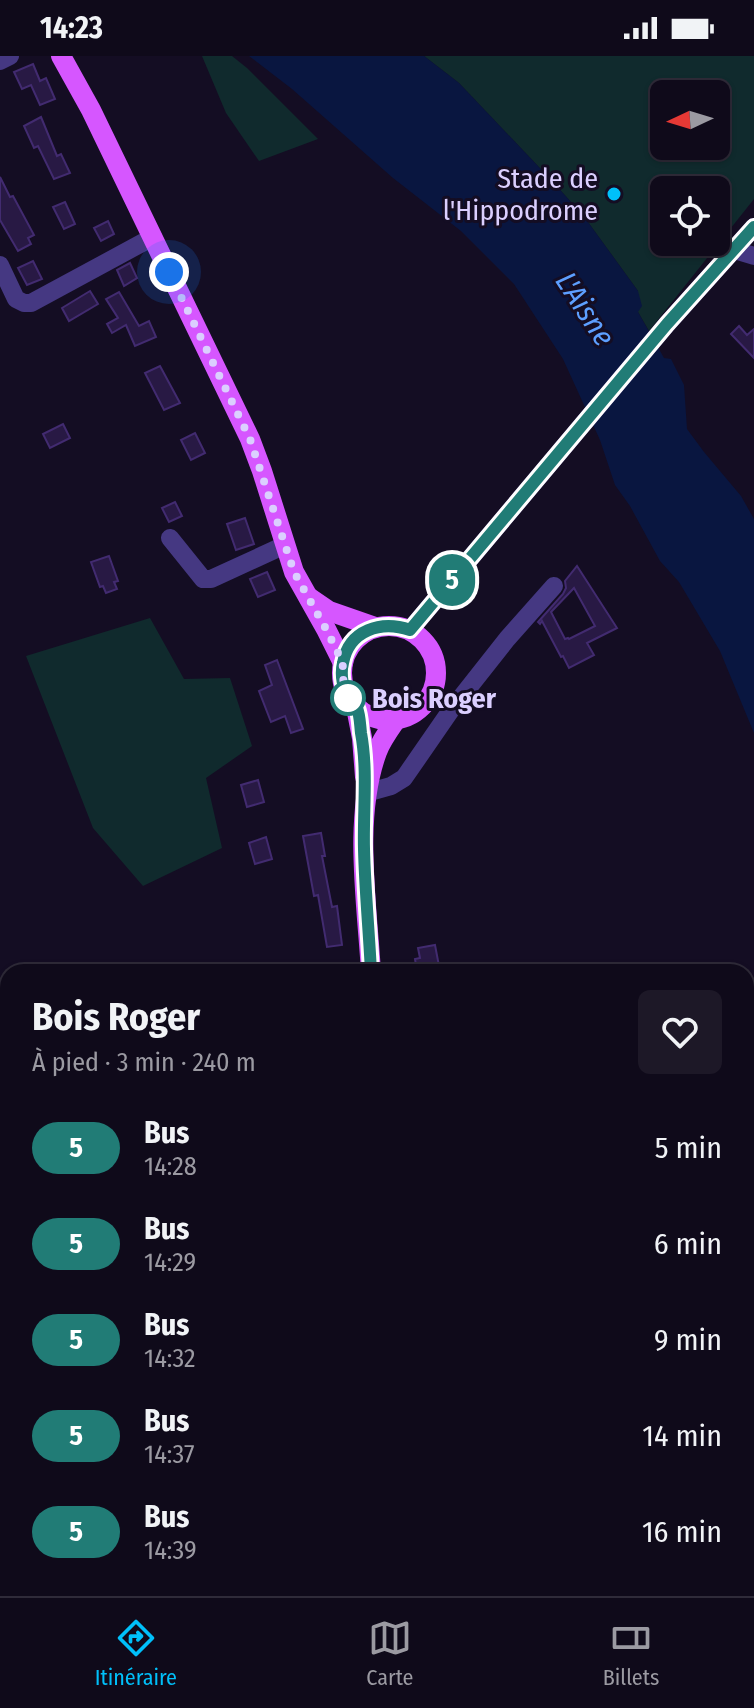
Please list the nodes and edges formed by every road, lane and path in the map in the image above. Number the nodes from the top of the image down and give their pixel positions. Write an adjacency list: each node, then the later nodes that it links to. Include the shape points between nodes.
1 (10, 56): 3 (street)
2 (61, 56): 5 (main road)
3 (0, 61)
4 (754, 227): 6 (street)
5 (153, 237): 8 (street, via 31,303 16,299); 10 (main road, via 250,439)
6 (734, 250): 7 (street); 14 (street)
7 (754, 256)
8 (0, 265)
9 (170, 538): 10 (street, via 203,579)
10 (285, 545): 12 (main road)
11 (554, 586): 18 (street, via 451,710 404,778)
12 (307, 596): 13 (main road, via 329,611); 15 (main road)
13 (375, 627): 14 (main road); 15 (main road, via 354,640)
14 (410, 630): 17 (main road, via 431,651 436,680 422,707)
15 (343, 663): 16 (main road, via 344,687)
16 (356, 707): 17 (main road, via 381,720); 18 (main road)
17 (396, 720): 18 (main road, via 378,750)
18 (366, 793): 19 (main road)
19 (371, 964)

